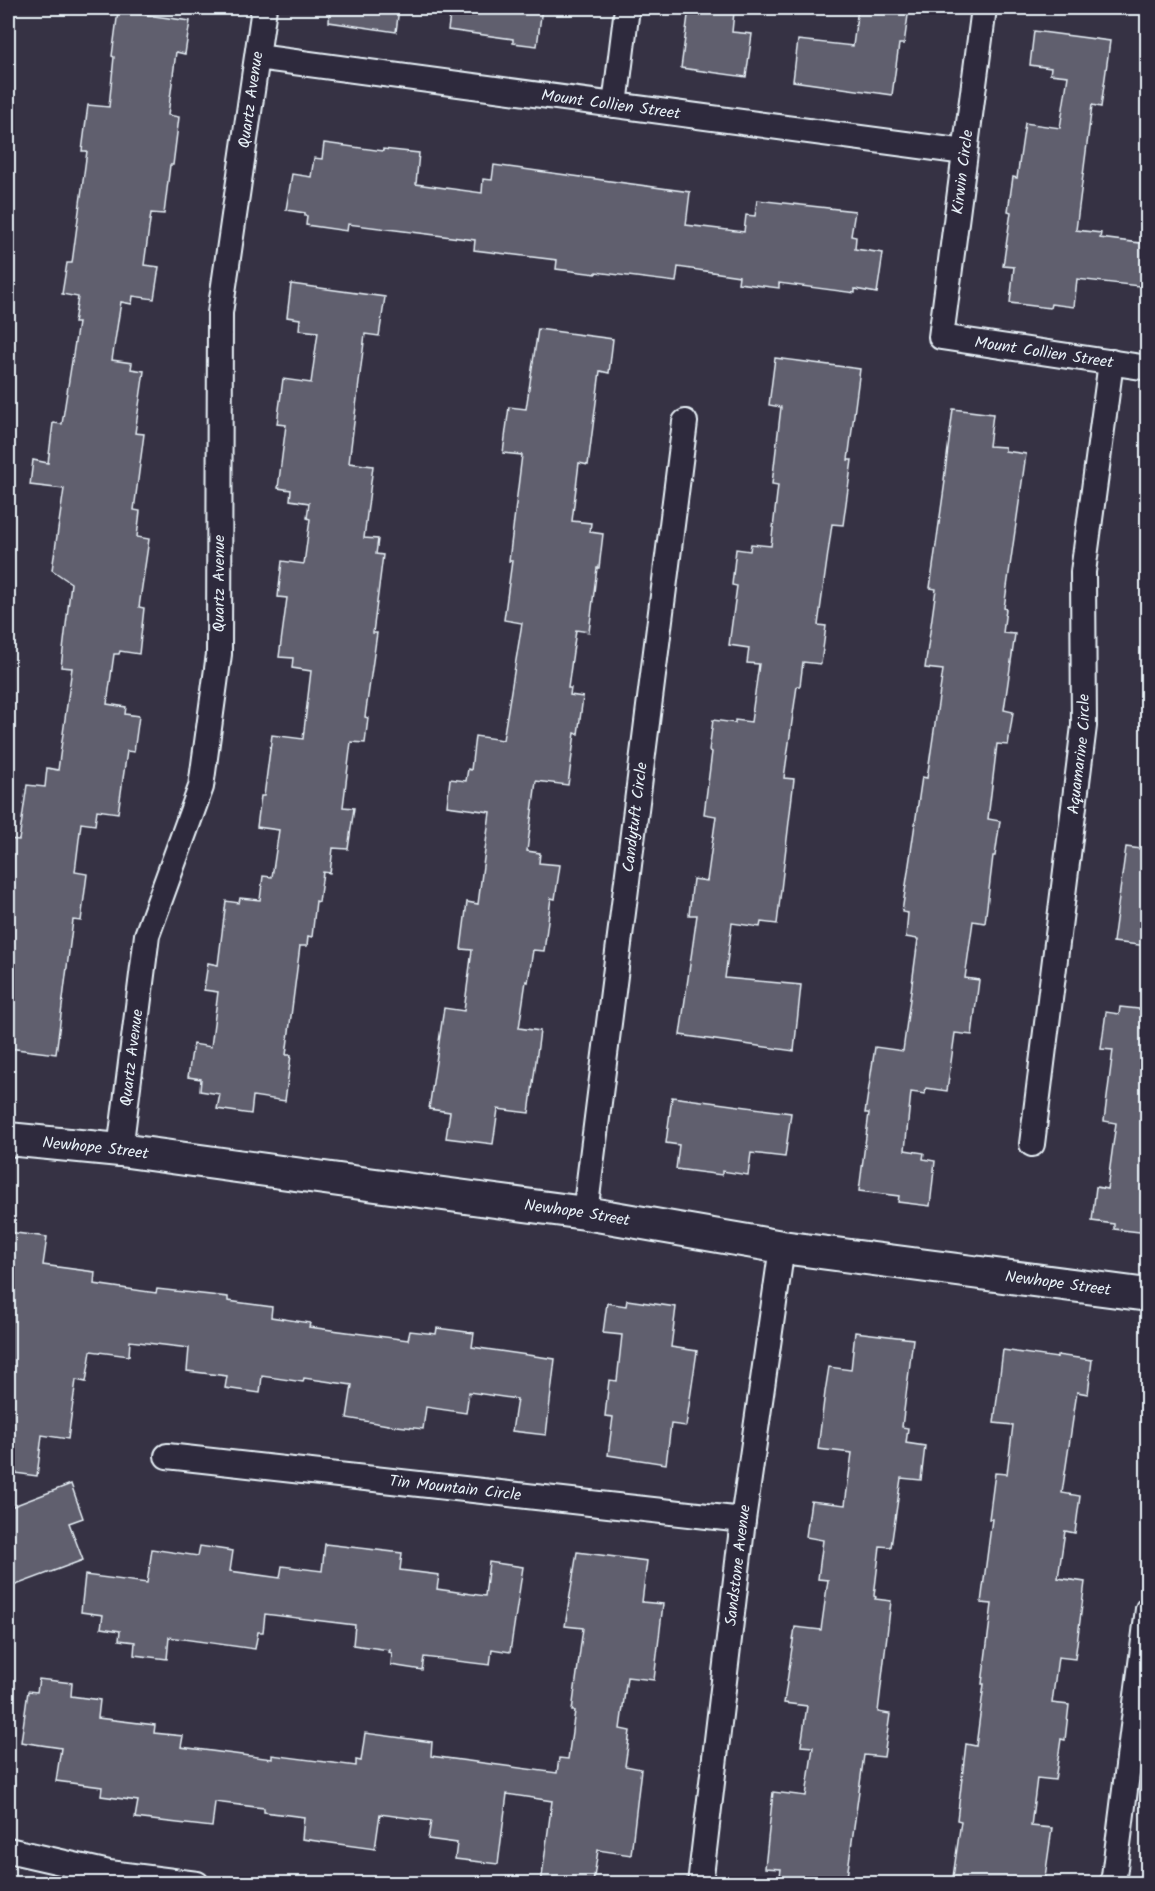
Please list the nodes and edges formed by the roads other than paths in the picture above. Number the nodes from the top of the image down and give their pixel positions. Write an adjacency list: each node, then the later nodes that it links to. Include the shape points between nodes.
1 (264, 8): 4 (street, Quartz Avenue)
2 (627, 8): 5 (street)
3 (984, 8): 6 (street, Kirwin Circle)
4 (257, 57): 5 (street, Mount Collien Street); 13 (street, Quartz Avenue, via 220,313 219,654 201,787 147,936)
5 (615, 105): 6 (street, Mount Collien Street)
6 (965, 152): 7 (street, Kirwin Circle)
7 (941, 337): 8 (street, Mount Collien Street)
8 (1111, 362): 9 (street, Mount Collien Street); 12 (street, Aquamarine Circle, via 1083,572 1084,726)
9 (1148, 368)
10 (685, 422): 14 (street, Candytuft Circle)
11 (8, 1139): 13 (street, Newhope Street)
12 (1032, 1144)
13 (120, 1150): 14 (street, Newhope Street)
14 (585, 1213): 15 (street, Newhope Street)
15 (782, 1247): 16 (street, Newhope Street); 18 (street, Sandstone Avenue)
16 (1148, 1295)
17 (167, 1456): 18 (street, Tin Mountain Circle)
18 (743, 1520): 22 (street, Sandstone Avenue)
19 (1148, 1609): 23 (street)
20 (8, 1850): 21 (street, via 109,1873)
21 (197, 1884)
22 (700, 1884)
23 (1113, 1884)

